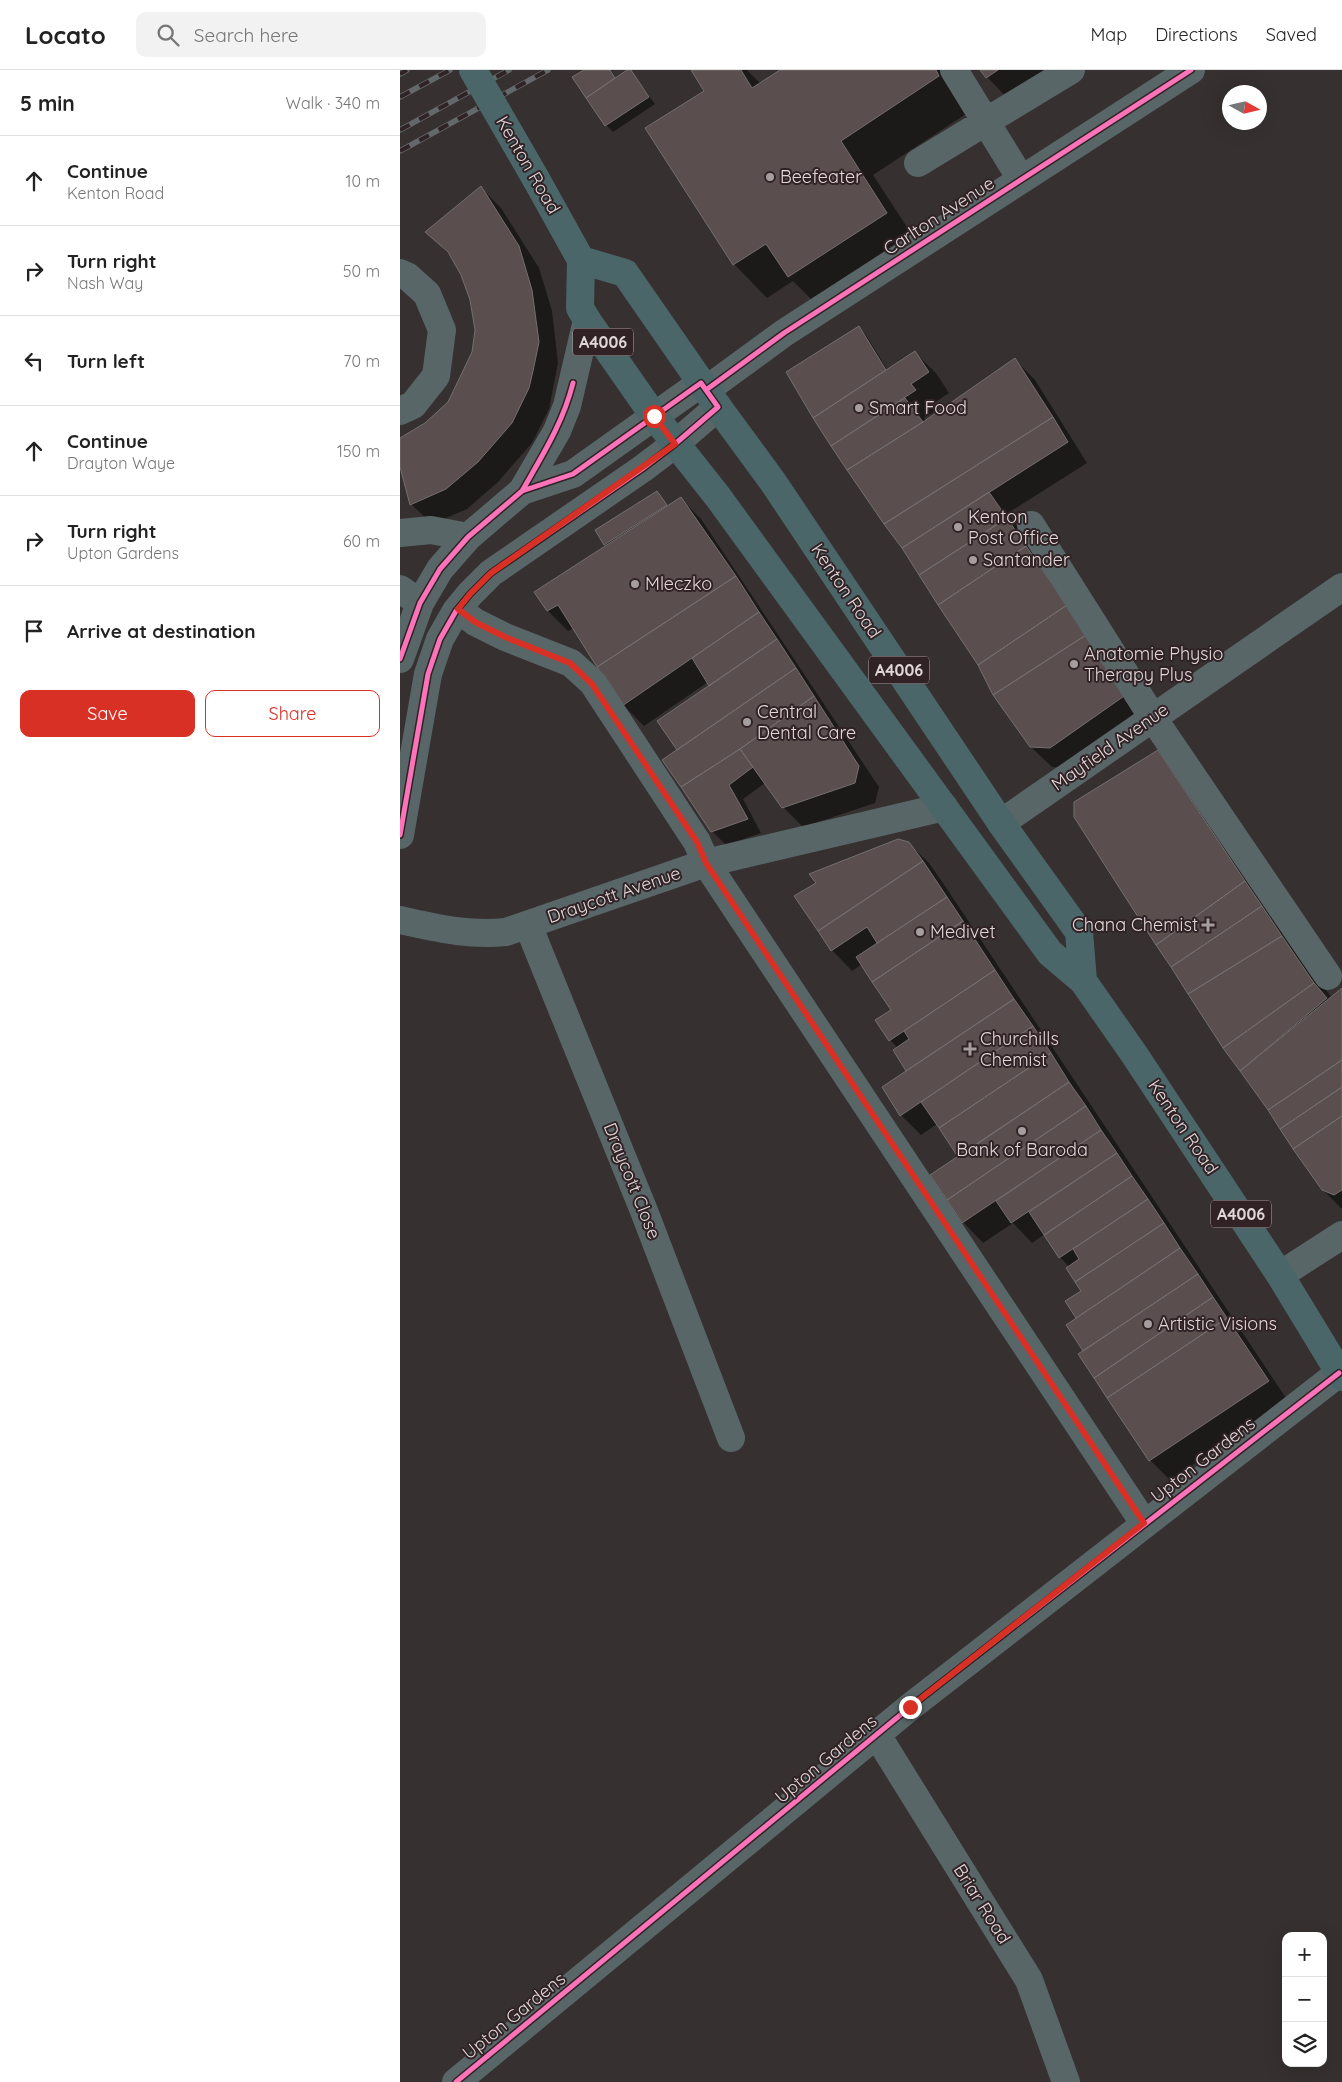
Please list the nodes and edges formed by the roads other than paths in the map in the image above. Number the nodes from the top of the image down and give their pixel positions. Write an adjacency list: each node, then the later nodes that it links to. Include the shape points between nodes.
1 (473, 70): 8 (main road, Kenton Road, bridge)
2 (954, 70): 5 (street)
3 (1072, 70): 5 (street)
4 (1191, 70): 7 (street, Carlton Avenue)
5 (985, 122): 6 (street); 7 (street)
6 (918, 164)
7 (1021, 179): 11 (street, Carlton Avenue, via 784,333)
8 (582, 260): 10 (main road, Kenton Road / A4006, via 580,308); 11 (main road, Kenton Road / A4006, via 625,273)
9 (400, 273): 12 (street, via 427,294 442,330 436,376 413,405)
10 (588, 320): 13 (main road, Kenton Road / A4006); 15 (street, via 567,406 557,431)
11 (708, 393): 13 (street); 14 (street); 25 (main road, Kenton Road / A4006, via 773,482)
12 (400, 411)
13 (654, 416): 14 (main road, Kenton Road / A4006); 15 (street, via 573,474)
14 (675, 444): 21 (street, via 491,573); 24 (main road, Kenton Road / A4006, via 718,497)
15 (522, 491): 18 (street)
16 (1031, 525): 23 (street)
17 (400, 533): 18 (street, via 430,530)
18 (468, 537): 20 (street)
19 (1342, 587): 23 (street, Mayfield Avenue)
20 (410, 596): 22 (street)
21 (458, 609): 26 (street, via 440,639 428,674); 27 (street, via 505,637 570,663 592,684 697,842)
22 (400, 659)
23 (1153, 718): 25 (street, Mayfield Avenue); 30 (street)
24 (944, 807): 27 (street, Draycott Avenue); 31 (main road, Kenton Road / A4006, via 1050,953)
25 (1001, 823): 31 (main road, Kenton Road / A4006, via 1079,932)
26 (400, 835)
27 (706, 863): 29 (street, Draycott Avenue); 36 (street)
28 (400, 920): 29 (street, Draycott Avenue, via 458,933 483,934 506,932)
29 (528, 925): 35 (street, Draycott Close)
30 (1328, 976)
31 (1083, 981): 33 (main road, Kenton Road / A4006, via 1199,1150)
32 (1342, 1235): 33 (street)
33 (1280, 1276): 34 (main road, Kenton Road / A4006)
34 (1341, 1375): 36 (street, Upton Gardens)
35 (732, 1438)
36 (1144, 1523): 37 (street, Upton Gardens)
37 (877, 1735): 38 (street, Upton Gardens); 39 (street, Briar Road, via 1029,1980)
38 (456, 2082)
39 (1066, 2082)

